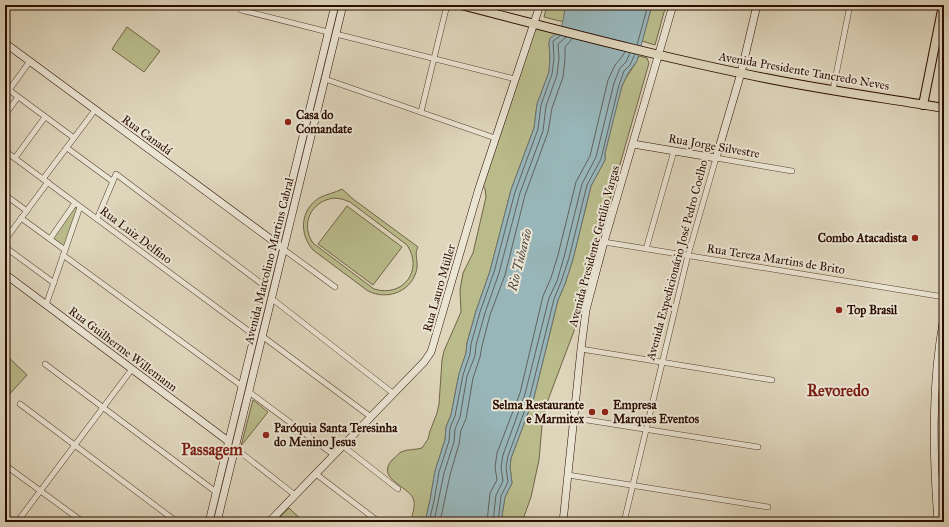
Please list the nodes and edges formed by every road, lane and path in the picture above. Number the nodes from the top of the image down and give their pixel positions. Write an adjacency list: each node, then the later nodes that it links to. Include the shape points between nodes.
1 (335, 5): 12 (main road, Avenida Marcolino Martins Cabral)
2 (343, 5): 13 (main road, Avenida Marcolino Martins Cabral)
3 (447, 5): 16 (street)
4 (461, 5): 11 (main road, Avenida Presidente Tancredo Neves)
5 (540, 5): 11 (main road, Rua Lauro Müller)
6 (673, 5): 15 (main road, Avenida Presidente Getúlio Vargas)
7 (757, 5): 18 (main road, Avenida Expedicionário José Pedro Coelho)
8 (850, 5): 22 (street)
9 (943, 5): 24 (main road)
10 (241, 7): 12 (street)
11 (533, 23): 15 (main road, Avenida Presidente Tancredo Neves); 20 (main road, Rua Lauro Müller)
12 (328, 32): 34 (main road, Avenida Marcolino Martins Cabral)
13 (336, 34): 16 (street); 19 (main road, Avenida Marcolino Martins Cabral)
14 (5, 43): 17 (main road, Rua Canadá)
15 (656, 54): 18 (main road, Avenida Presidente Tancredo Neves); 32 (main road, Avenida Presidente Getúlio Vargas)
16 (434, 58): 20 (street); 27 (street)
17 (30, 61): 21 (street); 26 (main road, Rua Canadá)
18 (742, 73): 22 (main road, Avenida Presidente Tancredo Neves); 39 (main road, Avenida Expedicionário José Pedro Coelho)
19 (325, 79): 27 (street); 37 (main road, Avenida Marcolino Martins Cabral)
20 (515, 79): 31 (main road, Rua Lauro Müller)
21 (7, 89): 23 (street)
22 (833, 90): 24 (main road, Avenida Presidente Tancredo Neves)
23 (18, 97): 28 (street); 29 (street)
24 (923, 105): 25 (main road, Avenida Presidente Tancredo Neves)
25 (944, 108)
26 (95, 110): 30 (street); 51 (main road, Rua Canadá)
27 (421, 112): 31 (street)
28 (5, 115)
29 (45, 117): 30 (street); 38 (street)
30 (74, 138): 33 (street)
31 (495, 138): 74 (main road, Rua Lauro Müller, via 431,352)
32 (633, 144): 36 (main road, Rua Jorge Silvestre); 50 (main road, Avenida Presidente Getúlio Vargas)
33 (67, 148): 41 (street); 42 (street)
34 (299, 150): 37 (main road); 51 (main road, Avenida Marcolino Martins Cabral)
35 (5, 151): 38 (street, Rua Luiz Delfino)
36 (674, 151): 39 (main road, Rua Jorge Silvestre); 54 (street)
37 (307, 152): 53 (main road, Avenida Marcolino Martins Cabral)
38 (15, 158): 41 (street, Rua Luiz Delfino)
39 (716, 158): 40 (street, Rua Jorge Silvestre); 56 (street, Avenida Expedicionário José Pedro Coelho)
40 (792, 171)
41 (46, 181): 44 (street, Rua Luiz Delfino); 45 (street)
42 (112, 181): 47 (street); 59 (street, via 116,174)
43 (5, 195): 45 (street)
44 (78, 205): 47 (street, Rua Luiz Delfino); 48 (street); 55 (street)
45 (26, 211): 46 (street)
46 (21, 218): 48 (street); 49 (street)
47 (97, 219): 65 (street, Rua Luiz Delfino)
48 (50, 239): 55 (street)
49 (5, 240)
50 (604, 242): 54 (street, Rua Tereza Martins de Brito); 67 (main road, Avenida Presidente Getúlio Vargas, via 586,310)
51 (276, 244): 53 (main road, Rua Canadá); 59 (main road, Avenida Marcolino Martins Cabral)
52 (5, 247): 58 (street)
53 (283, 249): 60 (street); 62 (main road, Avenida Marcolino Martins Cabral)
54 (646, 249): 56 (street, Rua Tereza Martins de Brito)
55 (64, 253): 58 (street); 72 (street)
56 (688, 255): 61 (street, Rua Tereza Martins de Brito); 68 (street, Avenida Expedicionário José Pedro Coelho)
57 (5, 274): 63 (main road, Rua Guilherme Willemann)
58 (54, 283): 63 (street)
59 (266, 287): 65 (main road, Avenida Marcolino Martins Cabral)
60 (335, 287)
61 (944, 297)
62 (271, 298): 66 (main road, Avenida Marcolino Martins Cabral); 74 (street)
63 (46, 305): 70 (main road, Rua Guilherme Willemann)
64 (944, 317): 104 (main road, via 937,368 934,434)
65 (254, 336): 72 (main road, Avenida Marcolino Martins Cabral)
66 (262, 336): 73 (main road, Avenida Marcolino Martins Cabral); 77 (street)
67 (581, 349): 68 (street); 78 (main road, Avenida Presidente Getúlio Vargas)
68 (662, 362): 71 (street); 79 (street, Avenida Expedicionário José Pedro Coelho)
69 (45, 364): 76 (street)
70 (132, 369): 76 (street); 80 (main road, Rua Guilherme Willemann)
71 (772, 380)
72 (242, 386): 73 (main road); 80 (main road, Avenida Marcolino Martins Cabral)
73 (249, 392): 84 (main road, Avenida Marcolino Martins Cabral); 85 (street)
74 (394, 394): 77 (main road, Rua Lauro Müller)
75 (20, 404): 81 (street)
76 (103, 408): 81 (street); 92 (street)
77 (370, 417): 82 (main road, Rua Lauro Müller)
78 (574, 418): 79 (street); 88 (main road, Avenida Presidente Getúlio Vargas)
79 (646, 429): 83 (street); 89 (street, Avenida Expedicionário José Pedro Coelho)
80 (228, 441): 92 (main road, Avenida Marcolino Martins Cabral)
81 (75, 445): 91 (street); 97 (street)
82 (343, 446): 85 (main road, Rua Lauro Müller); 90 (street)
83 (758, 447)
84 (235, 448): 93 (street); 99 (main road, Avenida Marcolino Martins Cabral)
85 (334, 455): 87 (main road, Rua Lauro Müller)
86 (5, 465): 91 (street)
87 (316, 474): 93 (main road, Rua Lauro Müller); 101 (street)
88 (568, 475): 89 (street); 102 (main road, Avenida Presidente Getúlio Vargas)
89 (632, 485): 94 (street); 103 (street, Avenida Expedicionário José Pedro Coelho)
90 (398, 489)
91 (40, 491): 95 (street); 96 (street)
92 (216, 492): 98 (main road, Avenida Marcolino Martins Cabral)
93 (295, 495): 100 (main road, Rua Lauro Müller)
94 (768, 507)
95 (17, 522)
96 (82, 522)
97 (177, 522)
98 (209, 522)
99 (217, 522)
100 (269, 522)
101 (379, 522)
102 (563, 522)
103 (624, 522)
104 (938, 522)

